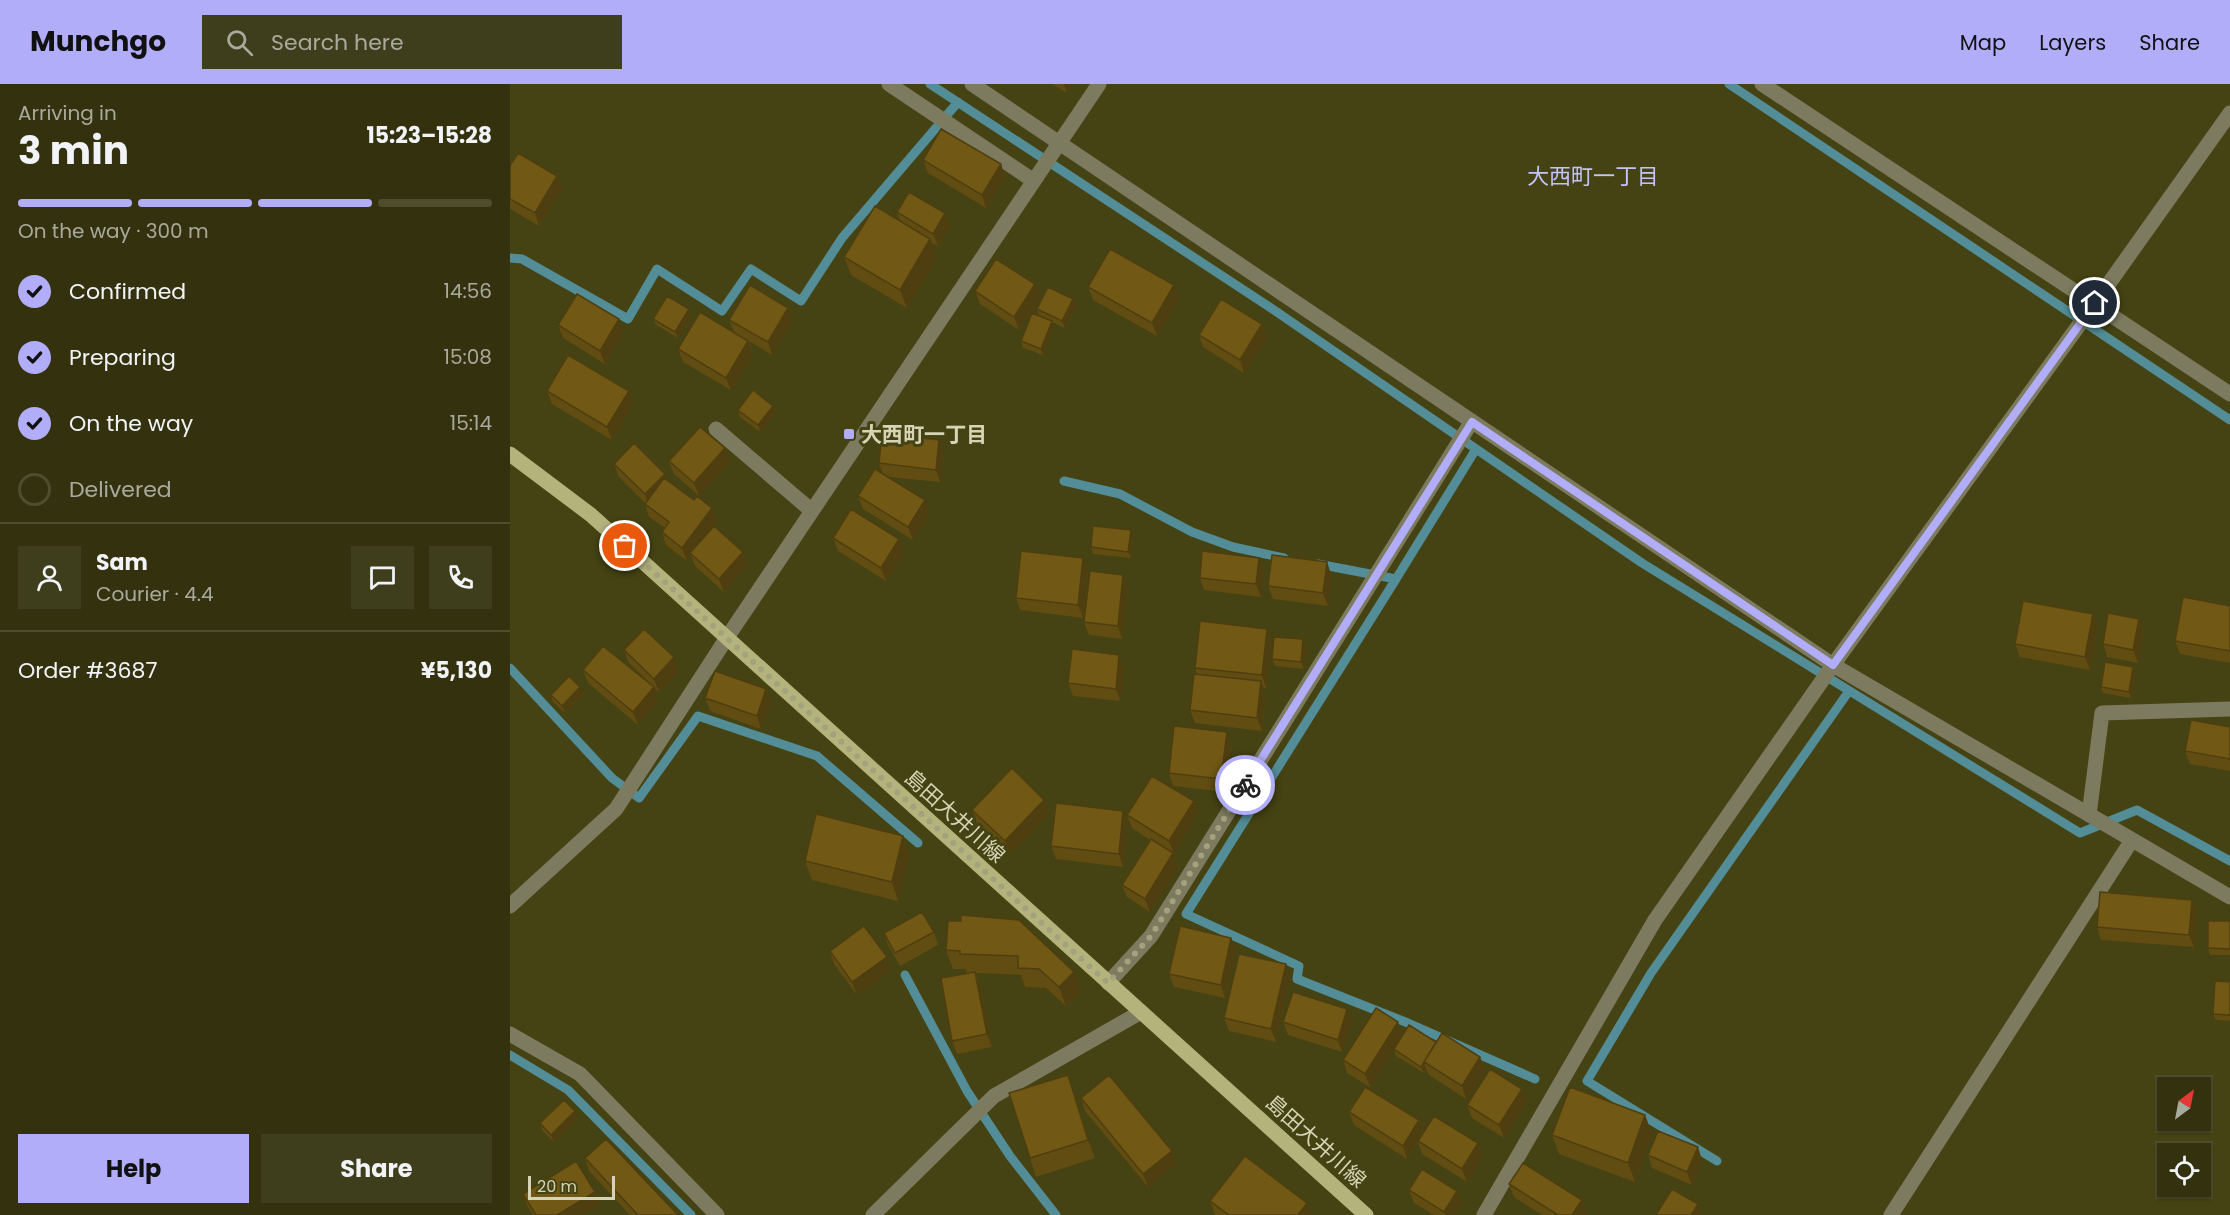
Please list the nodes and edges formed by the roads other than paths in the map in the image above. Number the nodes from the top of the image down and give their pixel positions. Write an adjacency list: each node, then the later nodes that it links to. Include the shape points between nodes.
1 (889, 84): 7 (street)
2 (972, 84): 6 (street)
3 (1099, 84): 6 (street)
4 (1762, 84): 8 (street)
5 (2230, 113): 8 (street)
6 (1060, 143): 7 (street); 10 (street)
7 (1034, 181): 13 (street)
8 (2095, 303): 9 (street); 15 (street)
9 (2230, 394)
10 (1472, 422): 15 (street); 21 (street, via 1151,936)
11 (716, 429): 13 (street)
12 (510, 454): 14 (main road, 島田大井川線, via 591,515)
13 (812, 511): 14 (street)
14 (726, 639): 20 (street, via 616,809); 21 (main road, 島田大井川線)
15 (1833, 665): 17 (street); 27 (street, via 1655,920)
16 (2230, 709): 17 (street, via 2102,712)
17 (2089, 814): 18 (street)
18 (2132, 840): 19 (street); 28 (street)
19 (2230, 897)
20 (510, 906)
21 (1108, 983): 22 (main road, 島田大井川線)
22 (1141, 1012): 25 (street, via 994,1096); 26 (main road, 島田大井川線)
23 (510, 1034): 24 (street, via 580,1074)
24 (717, 1215)
25 (873, 1215)
26 (1366, 1215)
27 (1484, 1215)
28 (1891, 1215)

